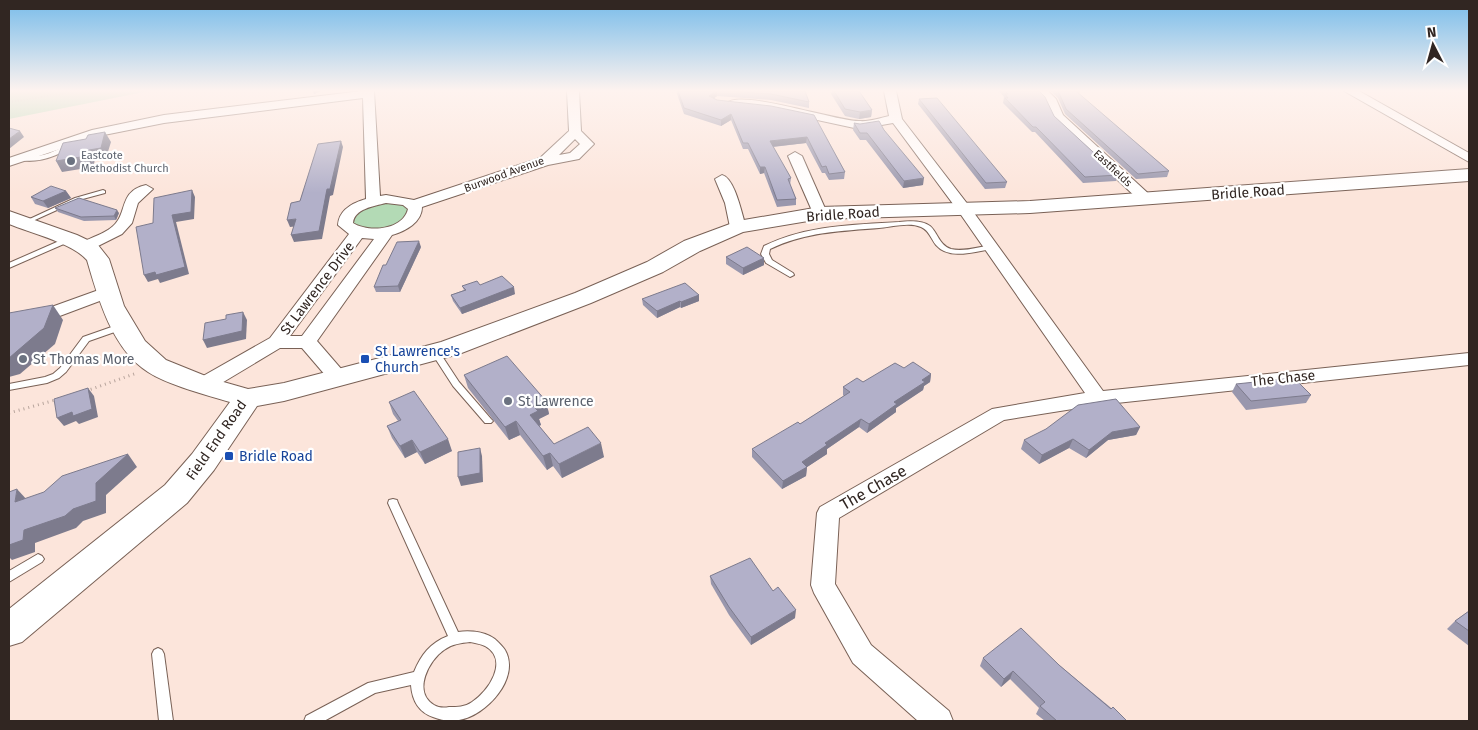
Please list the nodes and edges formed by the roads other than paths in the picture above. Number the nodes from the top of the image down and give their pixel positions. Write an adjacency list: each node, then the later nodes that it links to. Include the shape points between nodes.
1 (135, 125): 9 (street, via 96,133)
2 (370, 125): 15 (street)
3 (575, 125): 16 (street, Burwood Avenue, via 575,132 544,161)
4 (901, 125): 17 (street)
5 (1067, 125): 14 (street, Eastfields)
6 (1411, 125): 8 (street)
7 (795, 156): 18 (street)
8 (1469, 158)
9 (14, 160)
10 (1469, 175): 14 (street, Bridle Road)
11 (722, 179): 20 (street)
12 (146, 189): 23 (street, via 132,201 125,223 117,231)
13 (103, 192): 19 (lane)
14 (1146, 199): 17 (street, Bridle Road)
15 (374, 202): 16 (street, via 399,200); 22 (street, via 355,208 346,216 345,225)
16 (414, 205): 21 (street, via 416,215 410,221)
17 (964, 209): 18 (street, Bridle Road); 24 (street)
18 (820, 213): 20 (street, Bridle Road)
19 (16, 220): 23 (street, Field End Road)
20 (738, 227): 32 (street, Bridle Road, via 583,298)
21 (386, 232): 22 (street); 31 (street, St Lawrence Drive)
22 (358, 233): 30 (street, St Lawrence Drive)
23 (76, 244): 25 (lane); 27 (street, Field End Road, via 90,250 98,259)
24 (991, 247): 26 (lane, via 948,250 928,228 913,224 812,232 767,248 765,254 769,261); 38 (street)
25 (9, 266)
26 (790, 275)
27 (107, 292): 28 (street, via 35,318); 29 (street, Field End Road)
28 (9, 322)
29 (123, 326): 35 (street, Field End Road, via 135,346 157,366); 36 (lane, via 86,339 56,376)
30 (276, 342): 31 (street, St Lawrence Drive); 35 (street, St Lawrence Drive)
31 (307, 342): 34 (street, St Lawrence Drive)
32 (436, 352): 34 (street, Bridle Road); 39 (lane, via 456,384)
33 (1469, 359): 38 (street, The Chase)
34 (340, 378): 37 (street, Bridle Road)
35 (203, 385): 37 (street, Field End Road)
36 (9, 387)
37 (248, 398): 43 (street, Field End Road, via 176,494)
38 (1098, 398): 50 (street, The Chase, via 999,414 828,513 823,585 862,654)
39 (488, 421)
40 (393, 503): 44 (lane)
41 (38, 559): 42 (lane)
42 (9, 577)
43 (9, 630)
44 (455, 638): 46 (lane, via 438,647 425,661); 47 (lane, via 484,637 495,644 502,655 503,669 499,683 489,697 476,707)
45 (158, 654): 48 (lane)
46 (418, 677): 47 (lane, via 417,690 422,702); 49 (lane, via 373,687)
47 (444, 718)
48 (166, 721)
49 (311, 721)
50 (939, 721)

